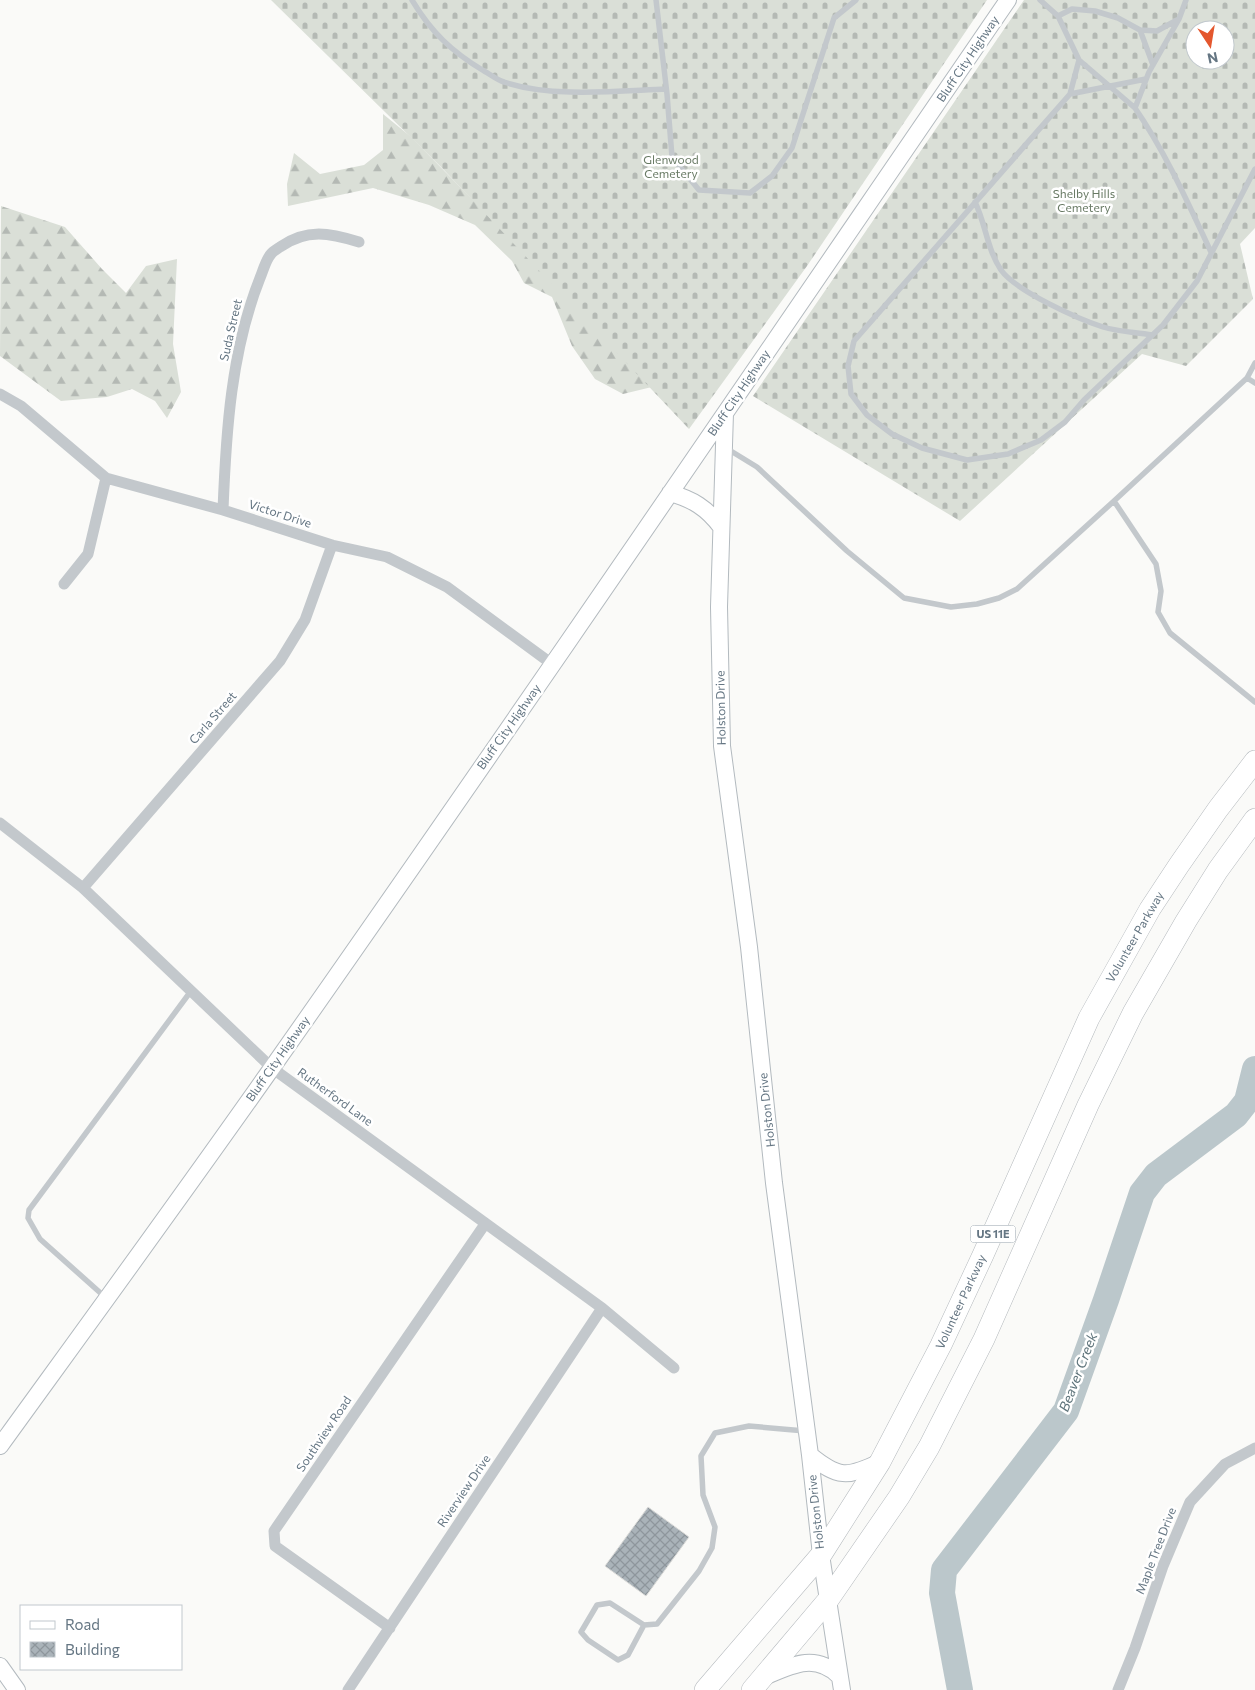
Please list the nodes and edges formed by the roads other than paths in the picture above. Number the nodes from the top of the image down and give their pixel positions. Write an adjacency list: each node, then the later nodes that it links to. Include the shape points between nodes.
1 (412, 0): 14 (lane, via 423,19 444,42 467,61 503,82 544,90)
2 (656, 0): 14 (lane)
3 (856, 0): 14 (lane, via 834,18 792,148 772,176 750,194 699,190 672,157)
4 (1040, 0): 7 (lane)
5 (1186, 0): 8 (lane)
6 (1003, 2): 26 (main road, Bluff City Highway)
7 (1058, 16): 9 (lane, via 1072,9 1095,10); 10 (lane)
8 (1179, 19): 9 (lane, via 1157,31); 11 (lane)
9 (1140, 30): 11 (lane)
10 (1079, 60): 13 (lane); 15 (lane)
11 (1153, 65): 12 (lane)
12 (1146, 79): 13 (lane); 16 (lane)
13 (1110, 87): 15 (lane); 16 (lane)
14 (666, 89)
15 (1070, 94): 18 (lane)
16 (1135, 108): 20 (lane, via 1177,178)
17 (1255, 169): 20 (lane)
18 (975, 202): 21 (lane, via 982,216 989,247 1002,271 1025,290 1104,327); 21 (lane, via 854,341 848,366 851,394 868,415 892,434 922,448 968,460 1008,454 1041,440 1065,422)
19 (359, 242): 31 (street, Suda Street, via 314,233 290,240 270,254 255,291 240,346 226,435)
20 (1211, 252): 21 (lane, via 1197,281)
21 (1152, 335)
22 (1255, 363): 23 (lane)
23 (1247, 378): 24 (lane); 30 (lane)
24 (1255, 383)
25 (0, 394): 28 (street, Victor Drive, via 20,406)
26 (726, 413): 27 (main road, Holston Drive); 29 (main road, Bluff City Highway)
27 (724, 446): 30 (lane, via 757,467 847,551 904,598 951,607 977,604 1017,589); 32 (main road, Holston Drive)
28 (106, 478): 31 (street, Victor Drive); 34 (street, via 88,554)
29 (670, 493): 32 (main road, via 696,502); 35 (main road, Bluff City Highway)
30 (1114, 501): 36 (lane, via 1156,564 1161,591 1158,612 1170,633)
31 (222, 510): 33 (street, Victor Drive)
32 (721, 527): 47 (main road, Holston Drive, via 722,746)
33 (332, 545): 35 (street, Victor Drive, via 387,557 446,587); 40 (street, Carla Street, via 305,620 280,662)
34 (64, 584)
35 (552, 664): 42 (main road, Bluff City Highway)
36 (1255, 702)
37 (1255, 761): 51 (highway, Volunteer Parkway / US 11E, via 1150,909 1089,1018 975,1273)
38 (1255, 819): 53 (highway, US 11E, via 1218,870 1133,1013 1088,1105 984,1339 929,1447 899,1497)
39 (0, 823): 40 (street, Rutherford Lane)
40 (83, 888): 41 (street, Rutherford Lane)
41 (191, 991): 42 (street, Rutherford Lane); 44 (lane, via 29,1210 28,1218 40,1239)
42 (272, 1068): 43 (street, Rutherford Lane); 44 (main road, Bluff City Highway)
43 (485, 1224): 45 (street, Rutherford Lane); 55 (street, Southview Road, via 274,1532 275,1546)
44 (107, 1298): 48 (main road, Bluff City Highway)
45 (602, 1308): 46 (street, Rutherford Lane); 55 (street, Riverview Drive)
46 (674, 1368)
47 (807, 1432): 50 (main road, Holston Drive); 54 (lane, via 748,1426 715,1433 701,1456 702,1496 715,1527 712,1548 699,1571 657,1624)
48 (0, 1446)
49 (1255, 1448): 62 (street, Maple Tree Drive, via 1225,1464 1190,1502)
50 (810, 1455): 51 (main road, via 825,1468 842,1474 864,1470); 52 (main road, Holston Drive)
51 (880, 1462): 52 (highway, Volunteer Parkway / US 11E)
52 (821, 1555): 53 (main road, Holston Drive); 61 (highway, Volunteer Parkway / US 11E)
53 (828, 1600): 57 (main road, Holston Drive); 58 (highway, US 11E)
54 (644, 1625): 54 (lane, via 610,1603 597,1605 581,1632 618,1660 628,1655)
55 (390, 1628): 60 (street, Riverview Drive)
56 (0, 1666): 59 (main road)
57 (841, 1683): 58 (main road, via 832,1669 810,1662 790,1666)
58 (757, 1684)
59 (17, 1690)
60 (348, 1690)
61 (705, 1690)
62 (1118, 1690)

